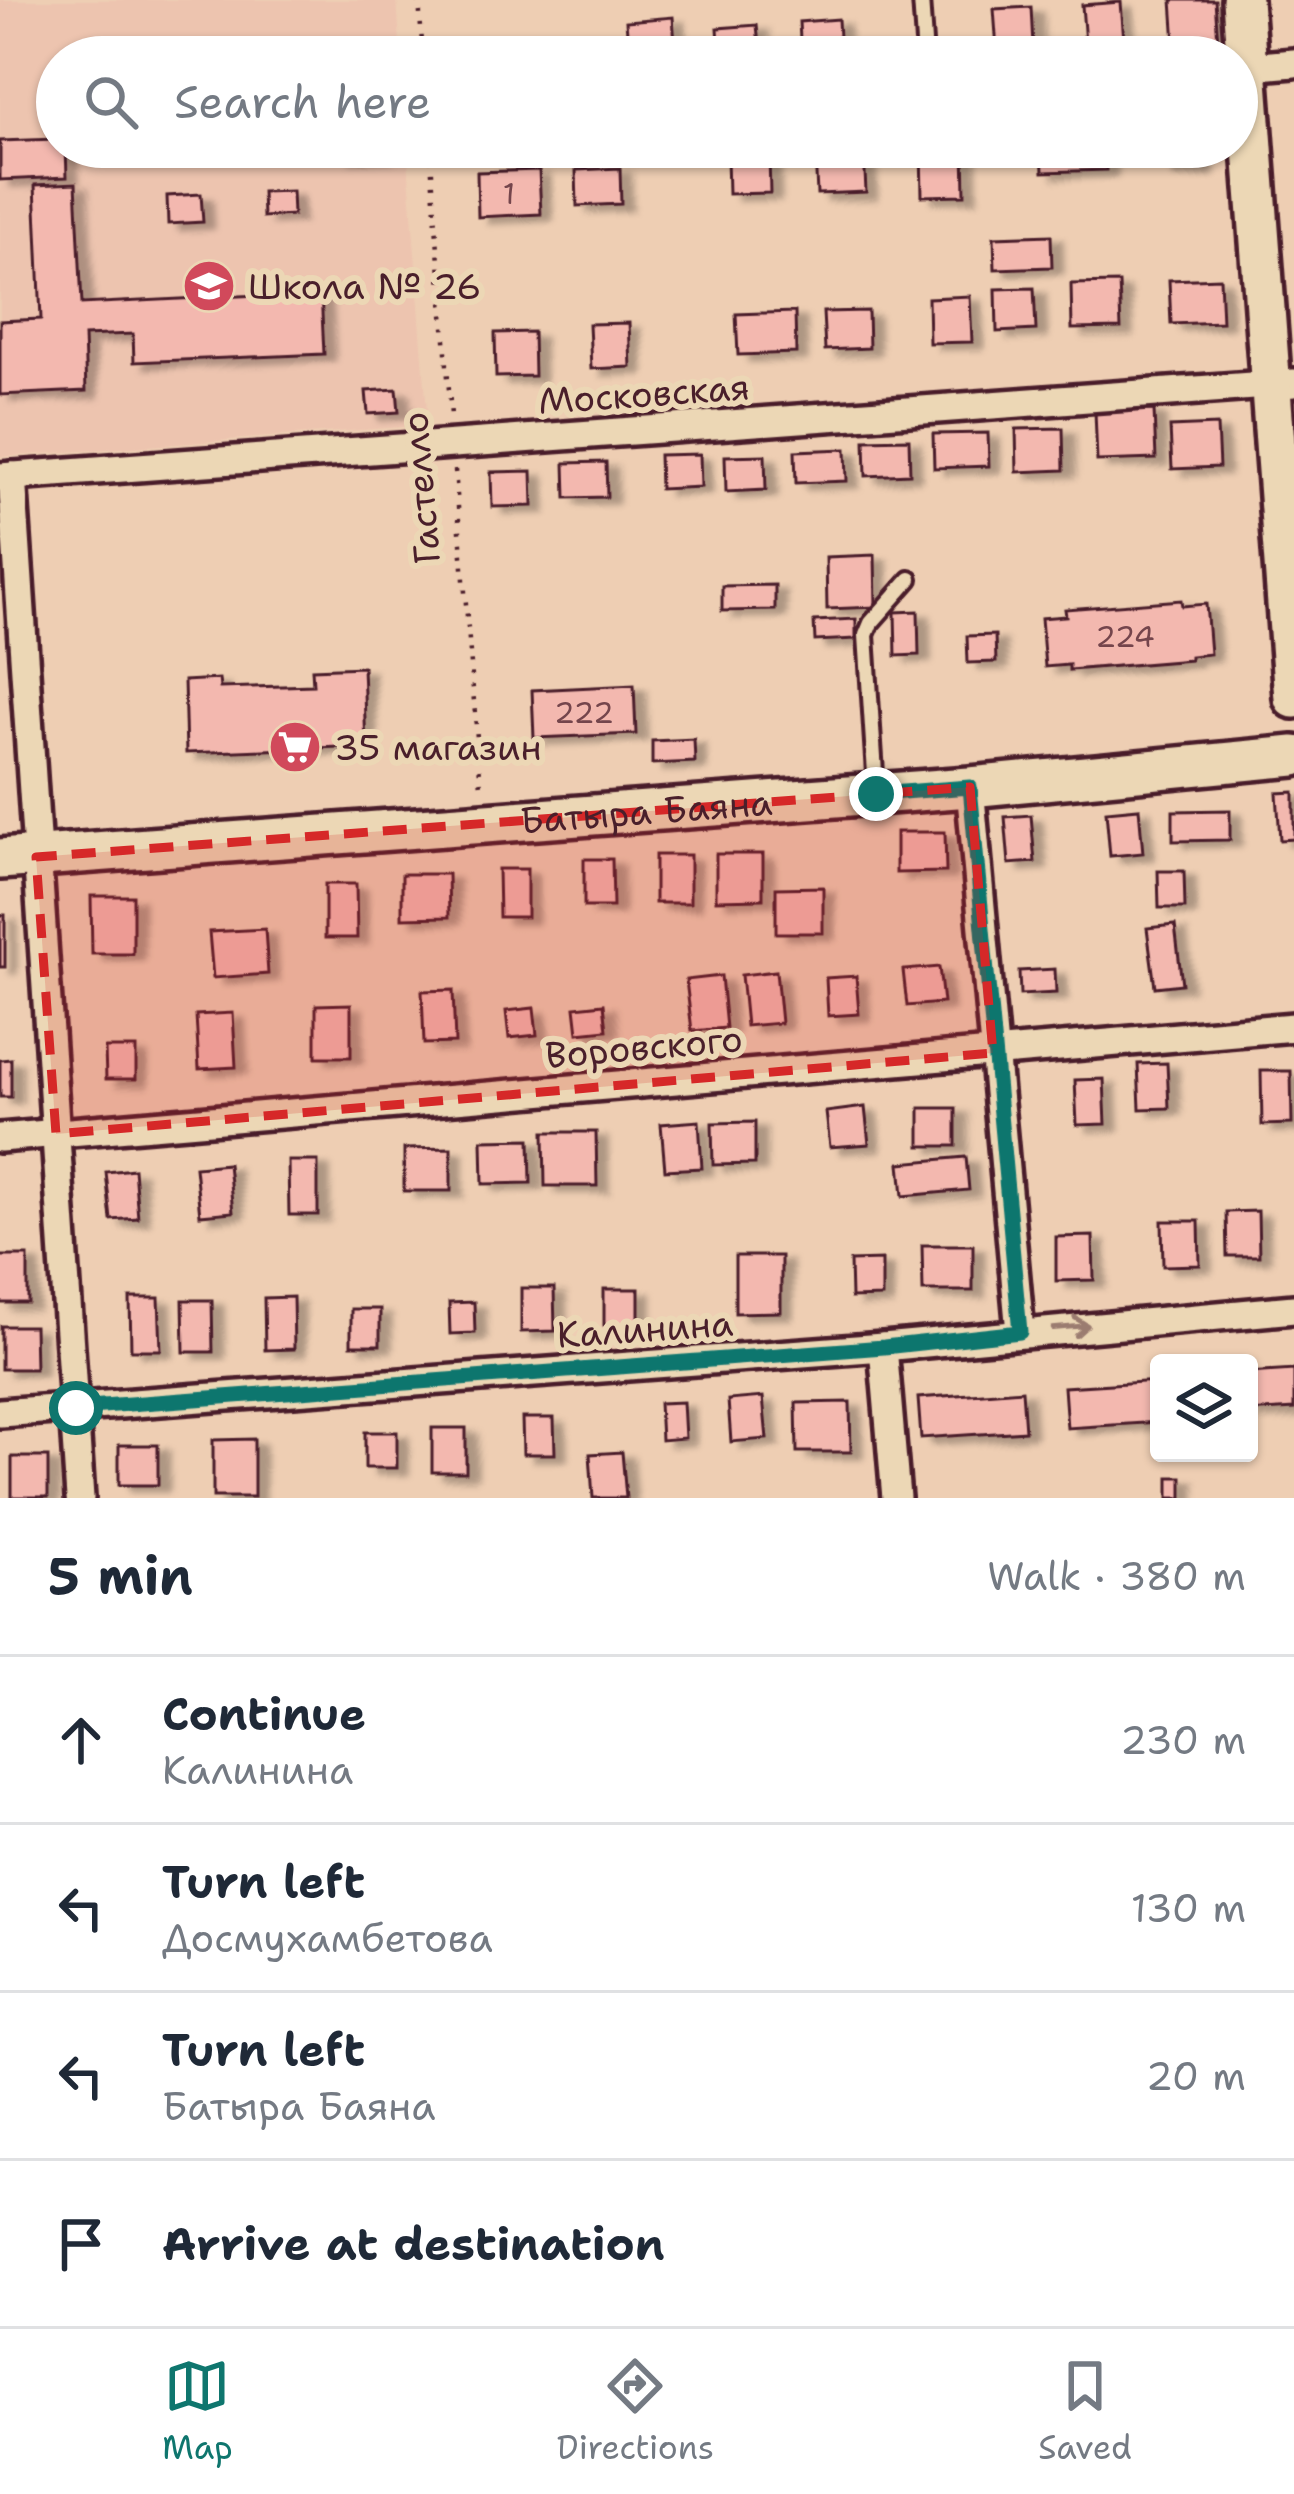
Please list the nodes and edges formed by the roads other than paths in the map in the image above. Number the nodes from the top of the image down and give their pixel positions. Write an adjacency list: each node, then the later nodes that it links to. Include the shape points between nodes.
1 (921, 0): 3 (lane)
2 (1242, 0): 4 (street)
3 (924, 36)
4 (1242, 36)
5 (1294, 63): 6 (street)
6 (1258, 66)
7 (1255, 168): 8 (street)
8 (1282, 383): 9 (street, Московская); 11 (street)
9 (6, 477): 15 (street)
10 (910, 579): 14 (lane, via 866,635)
11 (1294, 698)
12 (1294, 756): 13 (street, Батыра Баяна)
13 (970, 787): 14 (street, Батыра Баяна); 17 (street)
14 (876, 794): 15 (street, Батыра Баяна)
15 (18, 858): 18 (street)
16 (1294, 1027): 17 (street, Воровского)
17 (993, 1053): 18 (street, Воровского); 21 (street)
18 (56, 1134): 19 (street, Воровского); 23 (street)
19 (0, 1138)
20 (1294, 1309): 21 (street, Калинина, one-way to 20)
21 (1020, 1332): 22 (street, Калинина)
22 (884, 1347): 23 (street, Калинина); 26 (street)
23 (76, 1408): 24 (street, Калинина); 25 (street)
24 (0, 1413)
25 (80, 1498)
26 (896, 1498)

